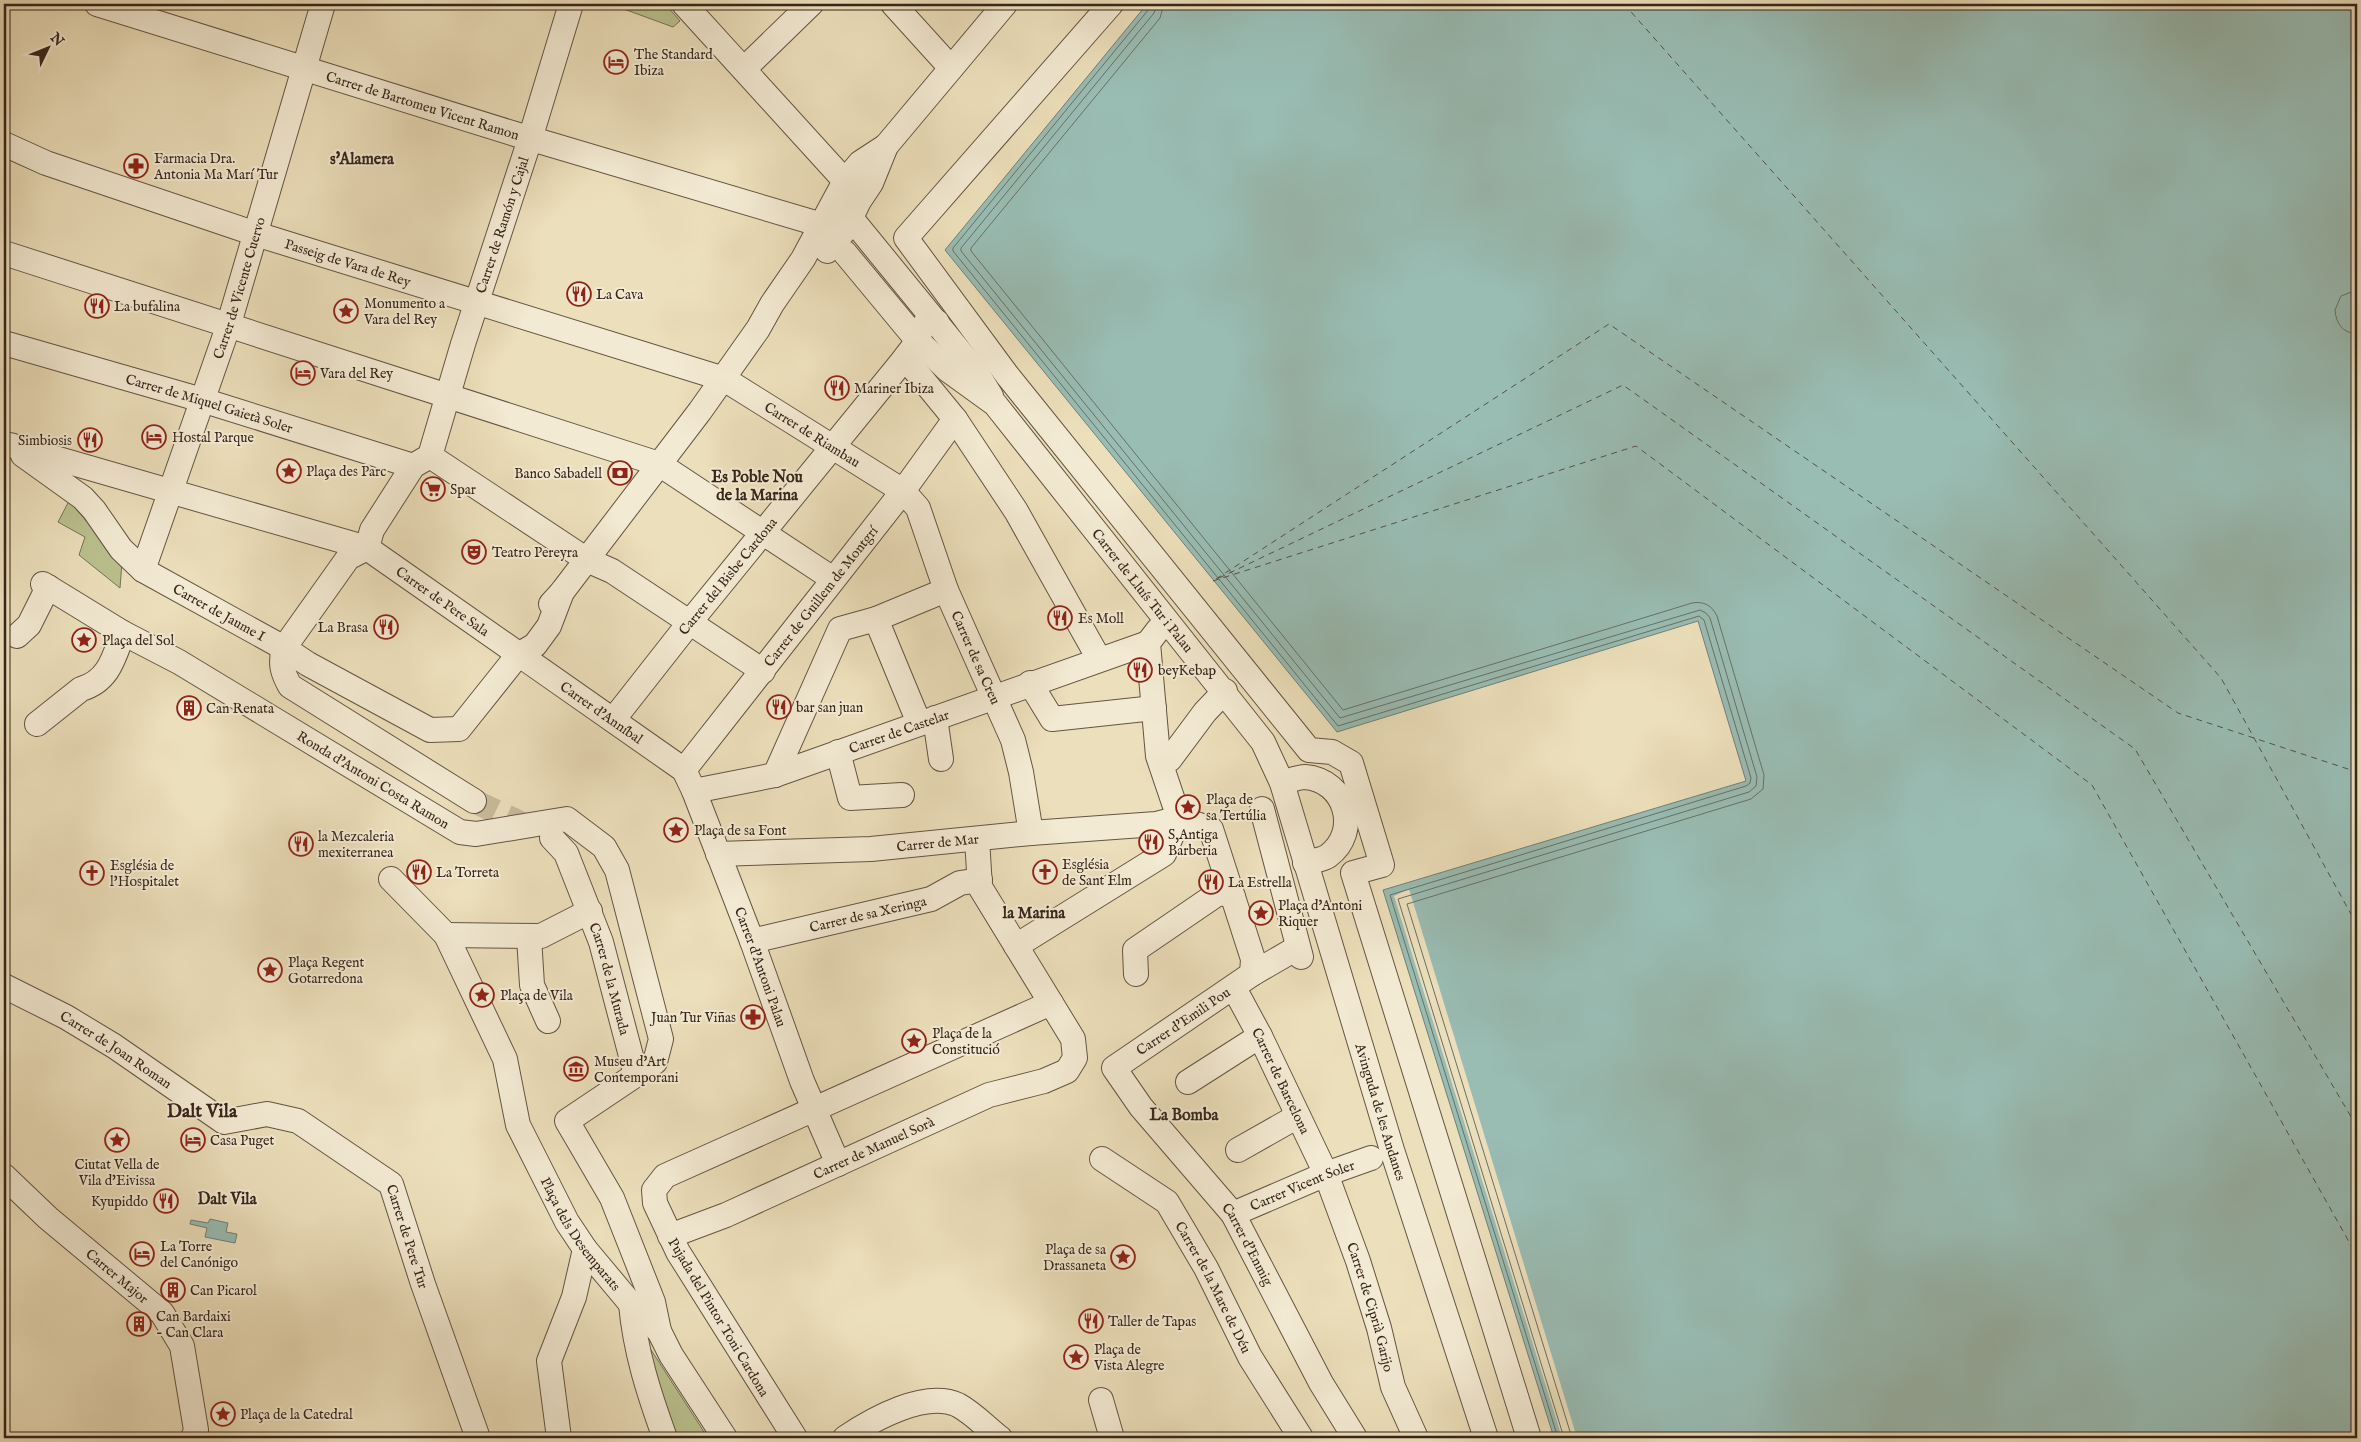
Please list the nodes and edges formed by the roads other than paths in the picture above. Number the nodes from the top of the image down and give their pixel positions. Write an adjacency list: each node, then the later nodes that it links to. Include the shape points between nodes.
1 (97, 4): 11 (street, Carrer de Bartomeu Vicent Ramon)
2 (324, 4): 11 (street, Carrer de Vicente Cuervo)
3 (571, 4): 12 (street, Carrer de Ramón y Cajal)
4 (684, 4): 10 (street)
5 (811, 4): 10 (street)
6 (892, 4): 9 (street)
7 (1005, 4): 9 (street)
8 (1110, 4): 121 (street, via 906,238 1007,375 1309,750 1332,752 1351,763 1382,865 1353,874)
9 (951, 68): 14 (street)
10 (744, 69): 14 (street)
11 (304, 70): 12 (street, Carrer de Bartomeu Vicent Ramon); 16 (street, Carrer de Vicente Cuervo)
12 (530, 139): 17 (street, Carrer de Bartomeu Vicent Ramon, via 750,204); 20 (street, Carrer de Ramón y Cajal)
13 (4, 144): 16 (street, Passeig de Vara de Rey, via 46,163)
14 (858, 176): 15 (street); 17 (street)
15 (851, 218): 17 (street); 19 (street, Carrer de Lluís Tur i Palau)
16 (256, 234): 20 (street, Passeig de Vara de Rey); 23 (street, Carrer de Vicente Cuervo)
17 (834, 240): 21 (street, Carrer de Lluís Tur i Palau); 26 (street, via 779,309 758,329)
18 (4, 253): 23 (street)
19 (906, 283): 21 (street, via 902,301); 22 (street, Carrer de Lluís Tur i Palau)
20 (477, 302): 26 (street, Passeig de Vara de Rey); 27 (street, Carrer de Ramón y Cajal)
21 (886, 303): 25 (street, Carrer de Lluís Tur i Palau)
22 (937, 322): 25 (street, via 928,321 922,325); 29 (street, Carrer de Lluís Tur i Palau, via 976,370)
23 (228, 327): 27 (street); 28 (street, Carrer de Vicente Cuervo)
24 (4, 343): 28 (street, Carrer de Miquel Gaietà Soler)
25 (911, 349): 29 (street, Carrer de Lluís Tur i Palau, via 948,370); 30 (street, Carrer de Lluís Tur i Palau); 32 (street, Carrer del Bisbe Cardona)
26 (724, 379): 32 (street, Carrer de Riambau); 34 (street)
27 (449, 395): 33 (street, Carrer de Ramón y Cajal); 34 (street)
28 (202, 400): 33 (street, Carrer de Miquel Gaietà Soler); 35 (street, Carrer de Vicente Cuervo)
29 (995, 404): 44 (street, Carrer de Lluís Tur i Palau)
30 (955, 419): 36 (street, Carrer de Guillem de Montgrí); 52 (street, Carrer de Lluís Tur i Palau, via 1016,511)
31 (7, 443): 35 (street, Carrer de Jaume I); 40 (street, Carrer de Jaume I, via 83,498 121,549)
32 (832, 445): 36 (street, Carrer de Riambau); 37 (street, Carrer del Bisbe Cardona)
33 (421, 461): 38 (street, Carrer de Ramón y Cajal, via 372,530); 39 (street, Carrer de Miquel Gaietà Soler)
34 (659, 464): 37 (street); 39 (street)
35 (170, 490): 38 (street, Carrer de Jaume I); 40 (street, Carrer de Vicente Cuervo)
36 (903, 491): 41 (street, Carrer de Guillem de Montgrí); 42 (street, Carrer de sa Creu, via 918,508)
37 (763, 532): 41 (street); 45 (street, Carrer del Bisbe Cardona)
38 (367, 548): 50 (street, via 348,558); 51 (street, Carrer de Pere Sala)
39 (587, 560): 45 (street, Carrer de Miquel Gaietà Soler, via 612,571); 51 (street, via 523,637)
40 (143, 570): 50 (street, Carrer de Jaume I)
41 (826, 587): 47 (street); 53 (street, Carrer de Guillem de Montgrí)
42 (946, 590): 43 (street); 56 (street, Carrer de sa Creu)
43 (876, 619): 47 (street); 59 (street)
44 (1166, 619): 49 (street); 55 (street, Carrer de Lluís Tur i Palau)
45 (690, 622): 53 (street, Carrer de Miquel Gaietà Soler); 58 (street, Carrer del Bisbe Cardona)
46 (23, 628): 48 (street, Ronda d'Antoni Costa Ramon, via 45,586)
47 (840, 629): 64 (street)
48 (124, 633): 60 (street, via 109,671 92,694 82,688); 91 (street, Ronda d'Antoni Costa Ramon, via 180,662 460,832 476,834 567,819 604,847 617,870 661,1039 655,1062)
49 (1148, 643): 52 (street); 57 (street)
50 (284, 648): 51 (street, Carrer de Jaume I, via 430,730 459,729); 68 (street, via 282,672 290,686)
51 (518, 655): 58 (street, Carrer d'Anníbal)
52 (1099, 659): 54 (street, Carrer de Castelar)
53 (763, 671): 65 (street, Carrer de Guillem de Montgrí)
54 (1030, 684): 56 (street, Carrer de Castelar); 57 (street, via 1052,719)
55 (1225, 692): 62 (street); 66 (street, Carrer de Lluís Tur i Palau, via 1263,742)
56 (992, 696): 59 (street, Carrer de Castelar); 71 (street, Carrer de sa Creu, via 1013,740)
57 (1154, 708): 62 (street)
58 (613, 720): 65 (street, Carrer d'Anníbal)
59 (927, 721): 61 (street, Carrer de Castelar); 63 (street)
60 (37, 724)
61 (838, 752): 64 (street, Carrer de Castelar); 67 (street, via 850,798)
62 (1164, 757): 70 (street)
63 (941, 759)
64 (775, 775): 65 (street, Carrer de Castelar)
65 (689, 781): 74 (street, Carrer d'Antoni Palau)
66 (1282, 783): 75 (street, Avinguda de les Andanes); 75 (street, via 1304,777 1325,782 1342,798 1348,819 1342,841 1327,857)
67 (902, 795)
68 (474, 801)
69 (1262, 809): 85 (street, via 1302,952)
70 (1179, 818): 71 (street, Carrer de Mar, via 1156,824); 78 (street, via 1211,829); 83 (street, via 1164,854)
71 (1031, 833): 73 (street, Carrer de Mar)
72 (552, 838): 79 (street, Carrer de la Murada, via 566,853)
73 (977, 839): 74 (street, Carrer de Mar, via 871,849); 77 (street)
74 (718, 854): 82 (street, Carrer d'Antoni Palau)
75 (1305, 863): 120 (street, Avinguda de les Andanes, via 1392,1150)
76 (391, 879): 80 (street)
77 (980, 880): 82 (street, Carrer de sa Xeringa, via 960,883 931,899); 83 (street, via 980,887)
78 (1226, 895): 84 (street, via 1135,950); 85 (street, via 1253,959)
79 (590, 911): 81 (street, via 541,936); 91 (street, Carrer de la Murada)
80 (446, 935): 81 (street); 104 (street, Plaça dels Desemparats, via 505,1058 518,1124 564,1228)
81 (528, 937): 88 (street, via 532,985)
82 (752, 940): 93 (street, Carrer d'Antoni Palau)
83 (1016, 946): 87 (street)
84 (1136, 974)
85 (1243, 981): 89 (street, Carrer de Barcelona); 90 (street, Carrer d'Emili Pou)
86 (4, 986): 95 (street, Carrer de Joan Roman, via 114,1046)
87 (1051, 1003): 93 (street); 99 (street, Carrer de Manuel Sorà, via 1072,1039 1074,1058 1067,1071 1044,1081 988,1095)
88 (548, 1021)
89 (1260, 1036): 92 (street); 94 (street, Carrer de Barcelona)
90 (1114, 1068): 102 (street, Carrer d'Enmig, via 1141,1108)
91 (636, 1075): 106 (street, via 567,1121 612,1198 653,1302)
92 (1188, 1082)
93 (814, 1110): 99 (street, Carrer d'Antoni Palau); 103 (street, Pujada del Pintor Toni Cardona, via 665,1176 654,1190 655,1203)
94 (1298, 1116): 96 (street); 100 (street, Carrer de Barcelona)
95 (224, 1122): 109 (street, Carrer de Pere Tur, via 267,1114 298,1121 391,1184)
96 (1238, 1150)
97 (1371, 1158): 100 (street, Carrer Vicent Soler)
98 (1102, 1159): 117 (street, Carrer de la Mare de Déu, via 1167,1202 1206,1268 1250,1357)
99 (838, 1164): 103 (street, Carrer de Manuel Sorà, via 726,1215)
100 (1326, 1174): 102 (street, Carrer Vicent Soler); 119 (street, Carrer de Ciprià Garijo, via 1358,1261 1393,1387)
101 (4, 1176): 108 (street, Carrer Major, via 48,1218 162,1314 182,1346 196,1430)
102 (1233, 1214): 118 (street, Carrer d'Enmig, via 1321,1383)
103 (670, 1236): 113 (street, Pujada del Pintor Toni Cardona)
104 (585, 1249): 105 (street, Plaça dels Desemparats); 110 (street, via 574,1297 549,1361)
105 (631, 1304): 106 (street, Plaça dels Desemparats); 111 (street, via 643,1376)
106 (659, 1331): 112 (street)
107 (1101, 1400): 116 (street)
108 (193, 1438)
109 (478, 1438)
110 (559, 1438)
111 (665, 1438)
112 (725, 1438)
113 (795, 1438)
114 (845, 1438): 115 (street, via 865,1424 915,1403 942,1399 959,1406)
115 (1000, 1438)
116 (1112, 1438)
117 (1301, 1438)
118 (1355, 1438)
119 (1416, 1438)
120 (1486, 1438)
121 (1528, 1438)

